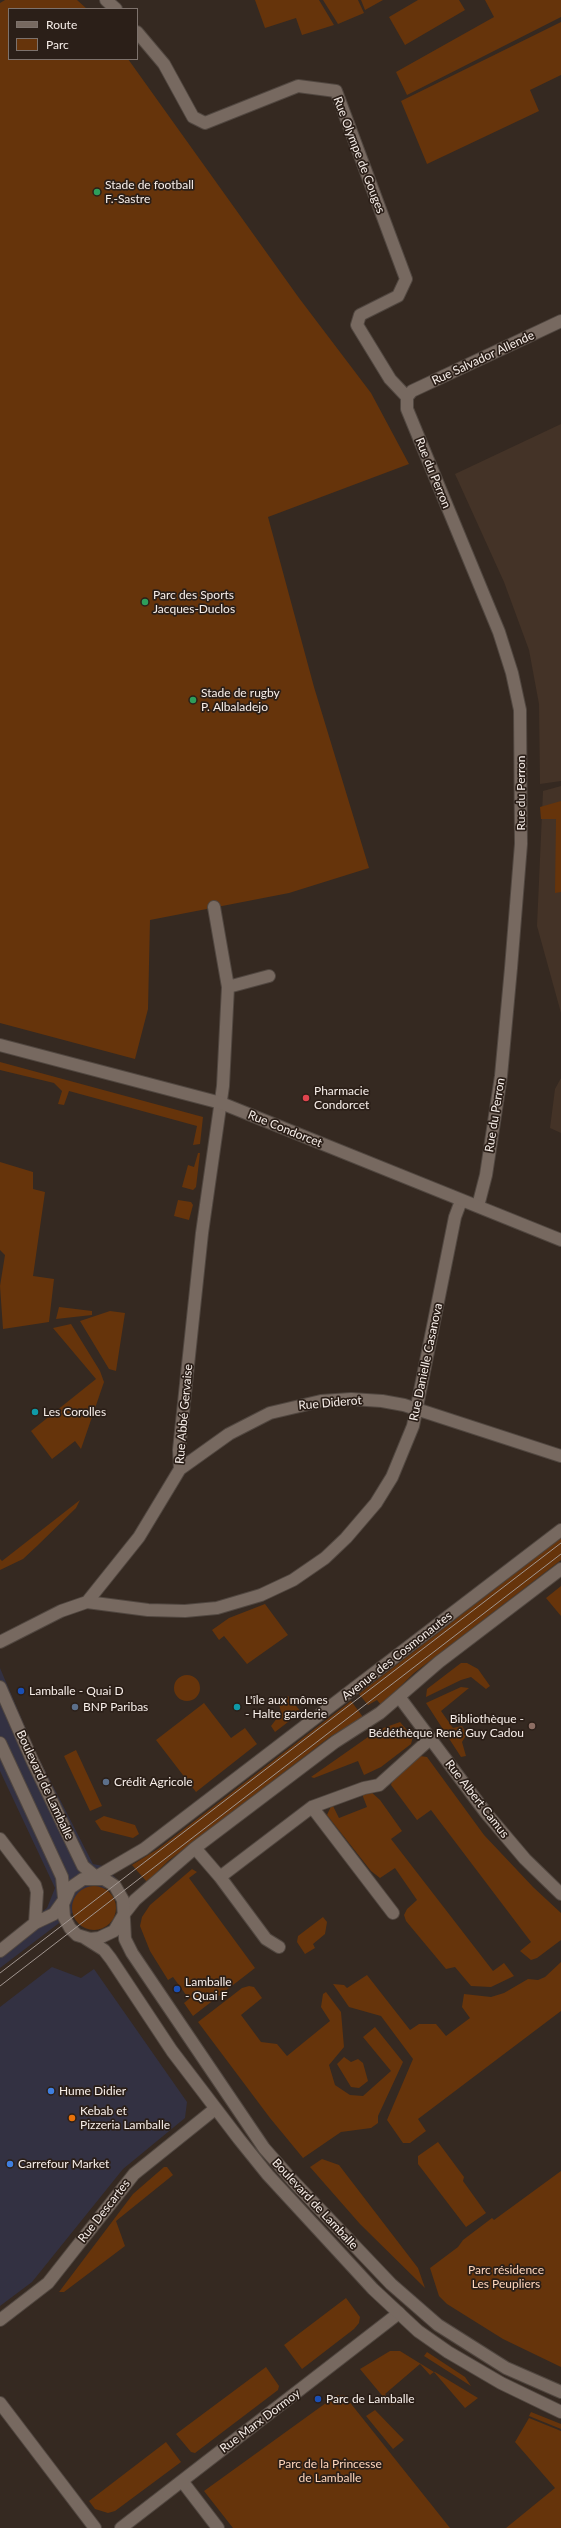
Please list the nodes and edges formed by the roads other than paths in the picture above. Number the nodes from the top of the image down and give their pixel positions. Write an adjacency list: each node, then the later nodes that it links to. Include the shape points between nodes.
1 (106, 0): 2 (street)
2 (115, 8)
3 (138, 33): 5 (street, Rue Olympe de Gouges, via 164,64 193,117 205,123 298,86 336,91 406,279 398,296 360,315 357,325 390,379)
4 (561, 321): 5 (street, Rue Salvador Allende, via 412,391)
5 (407, 397): 12 (street, Rue du Perron, via 407,410 499,632 520,710 521,844 511,968 501,1076 486,1175)
6 (214, 907): 8 (street, Rue Abbé Gervaise)
7 (269, 976): 8 (street)
8 (228, 987): 10 (street, Rue Abbé Gervaise)
9 (0, 1044): 10 (street, Rue Condorcet)
10 (220, 1103): 11 (street, Rue Condorcet); 16 (street, Rue Abbé Gervaise, via 202,1233 179,1450)
11 (461, 1201): 12 (street, Rue Condorcet); 14 (street, Rue Danielle Casanova, via 455,1217)
12 (478, 1206): 13 (street, Rue Condorcet)
13 (561, 1240)
14 (418, 1410): 15 (street, Rue Diderot); 16 (street, Rue Diderot, via 382,1401 351,1399 290,1407 252,1420); 19 (street, Rue Danielle Casanova, via 392,1477 376,1503 325,1558 292,1580 261,1595 217,1608 185,1611 148,1610)
15 (561, 1456)
16 (180, 1469): 19 (street, Rue Abbé Gervaise, via 139,1537)
17 (561, 1530): 29 (street, Avenue des Cosmonautes, via 144,1849)
18 (561, 1569): 22 (street, via 439,1662)
19 (87, 1602): 20 (street, via 61,1611)
20 (0, 1642)
21 (0, 1688): 29 (street, Boulevard de Lamballe, via 83,1866)
22 (400, 1698): 23 (street, Rue Albert Camus); 27 (street, via 335,1742)
23 (430, 1739): 25 (street, via 379,1785); 30 (street, Rue Albert Camus, via 486,1813 525,1859)
24 (0, 1743): 31 (street, Boulevard de Lamballe, via 62,1877)
25 (312, 1807): 28 (street); 32 (street)
26 (0, 1839): 34 (street, via 36,1885)
27 (195, 1848): 28 (street); 33 (street, via 135,1900)
28 (220, 1877): 36 (street, via 266,1939)
29 (96, 1878): 31 (street, via 77,1882 70,1888); 33 (street, via 104,1879 115,1886 123,1900)
30 (561, 1894)
31 (64, 1900): 34 (street, via 54,1914); 35 (street, via 62,1912 66,1923 72,1931)
32 (393, 1913)
33 (124, 1914): 35 (street, via 118,1927 108,1935 98,1938); 38 (street, Boulevard de Lamballe, via 124,1939 132,1953)
34 (35, 1923): 37 (street)
35 (84, 1937): 39 (street, Boulevard de Lamballe, via 104,1950 111,1959 167,2045)
36 (279, 1947)
37 (0, 1951)
38 (230, 2097): 39 (street); 40 (street, Boulevard de Lamballe, via 264,2148 298,2187)
39 (215, 2109): 41 (street, Boulevard de Lamballe, via 268,2175 367,2283); 42 (street, Rue Descartes, via 134,2174 48,2283)
40 (410, 2303): 41 (street); 43 (street, Boulevard de Lamballe, via 438,2325 506,2368)
41 (399, 2313): 45 (street, Boulevard de Lamballe, via 418,2331 448,2352 501,2383); 46 (street, Rue Marx Dormoy)
42 (0, 2320)
43 (561, 2392)
44 (0, 2403): 47 (street)
45 (561, 2412)
46 (182, 2481): 48 (street, Rue Marx Dormoy); 49 (street)
47 (94, 2528)
48 (121, 2528)
49 (218, 2528)

